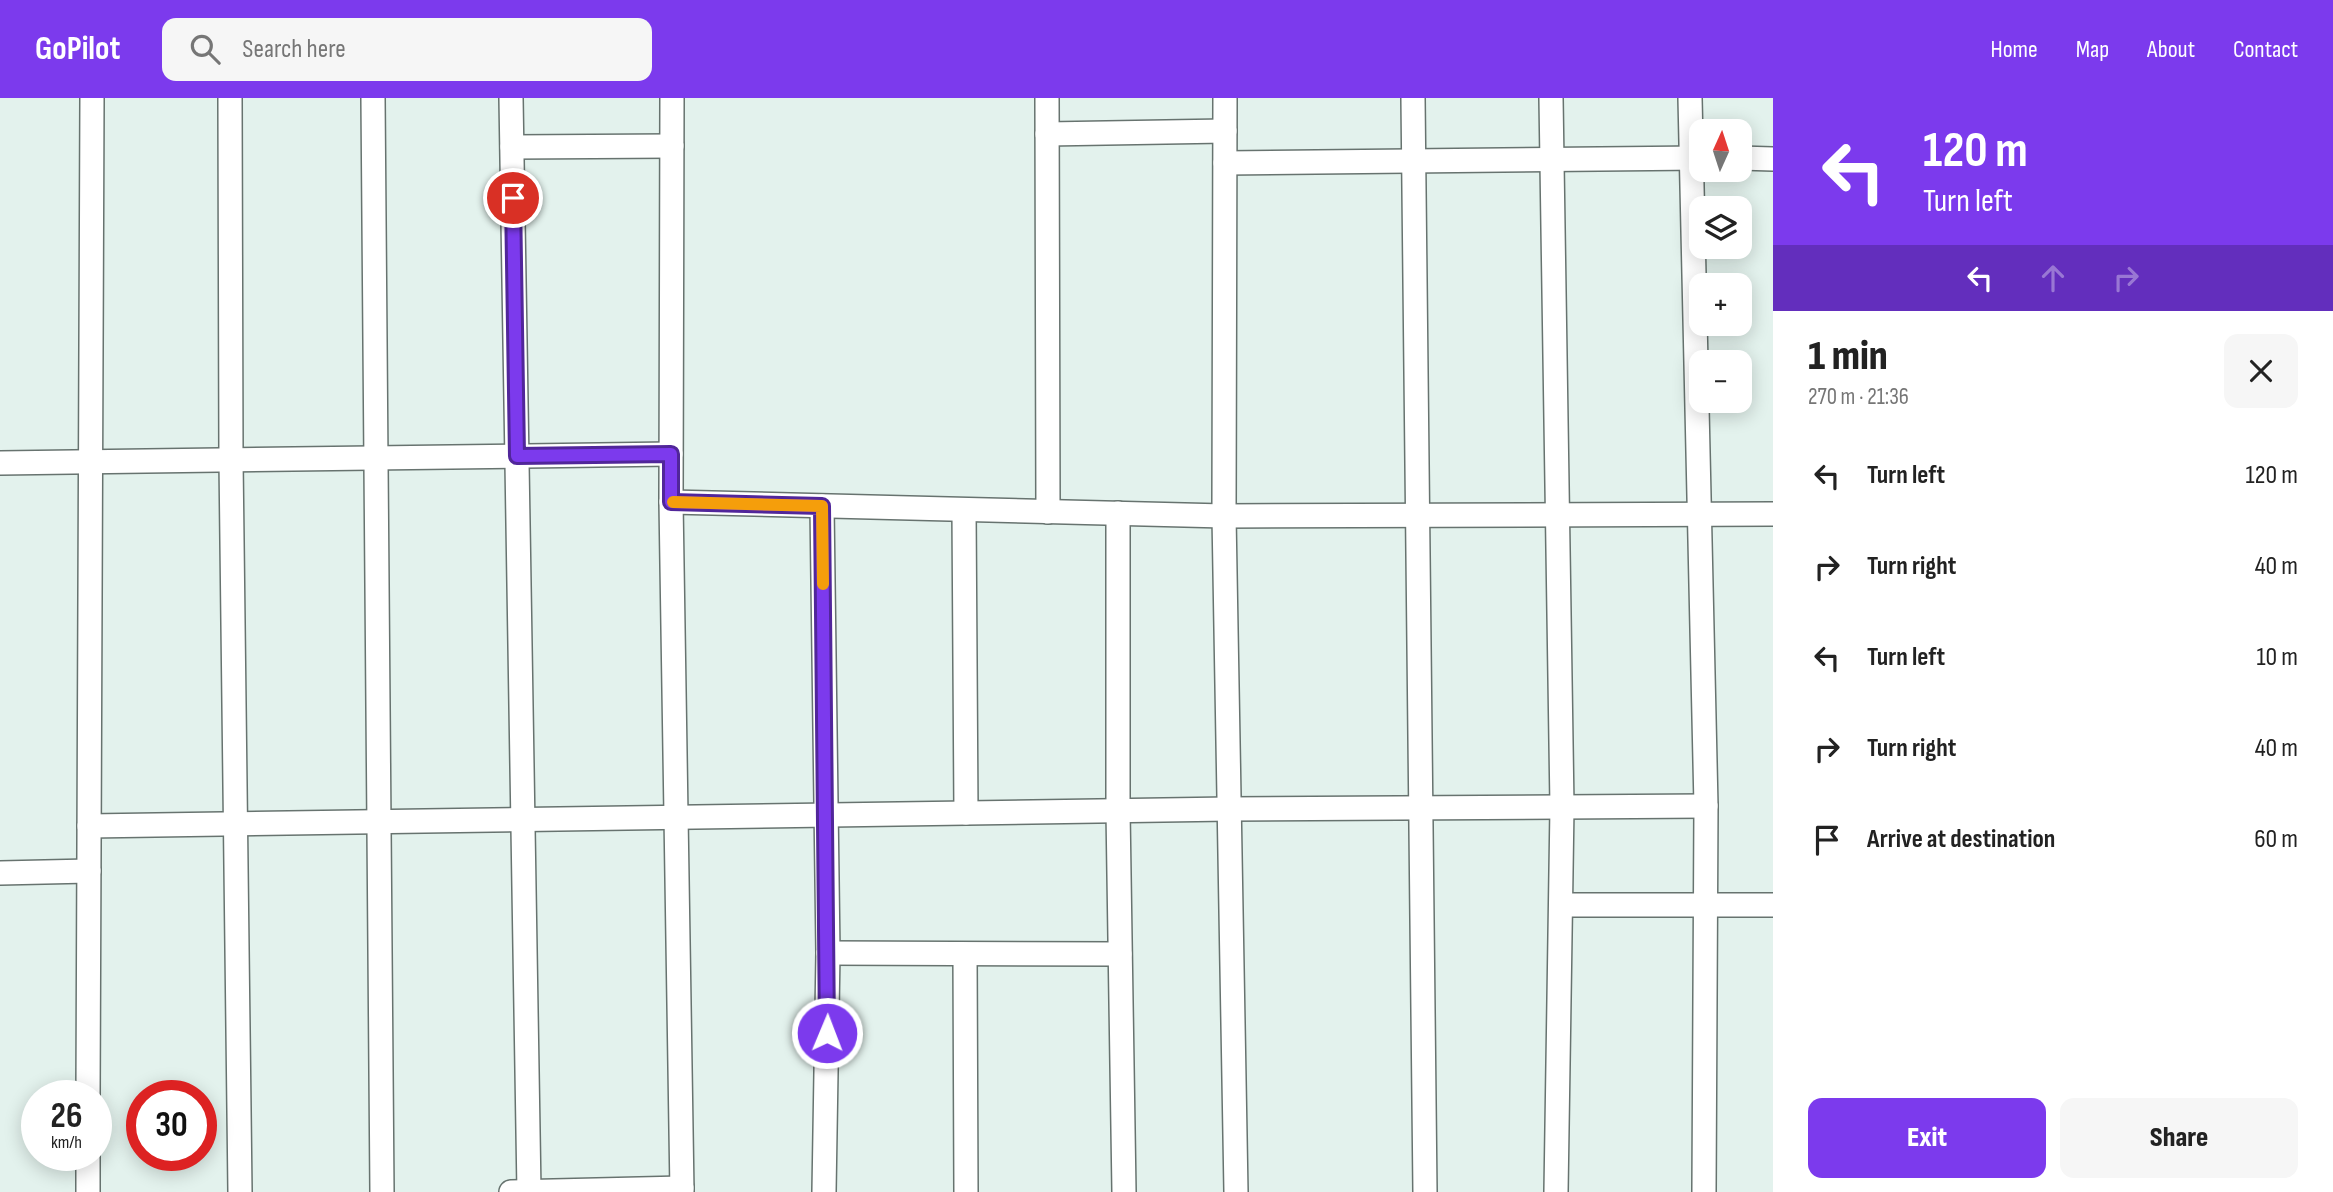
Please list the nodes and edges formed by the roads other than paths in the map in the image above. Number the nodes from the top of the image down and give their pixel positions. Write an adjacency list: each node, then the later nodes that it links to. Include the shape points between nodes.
1 (92, 98): 27 (street)
2 (230, 98): 26 (street)
3 (373, 98): 25 (street)
4 (511, 98): 15 (street)
5 (672, 98): 14 (street)
6 (1047, 98): 13 (street)
7 (1225, 98): 12 (street)
8 (1412, 98): 20 (street)
9 (1551, 98): 18 (street)
10 (1690, 98): 11 (street)
11 (1692, 119)
12 (1225, 131): 13 (street); 21 (street)
13 (1047, 134): 32 (street)
14 (672, 146): 15 (street); 23 (street)
15 (512, 147): 24 (street)
16 (1689, 158): 18 (street)
17 (1752, 158): 19 (street)
18 (1552, 159): 20 (street); 36 (street)
19 (1773, 159)
20 (1413, 161): 21 (street); 38 (street)
21 (1225, 163): 37 (street)
22 (1696, 182): 34 (street)
23 (671, 454): 24 (street); 29 (street)
24 (517, 456): 25 (street); 47 (street)
25 (378, 458): 26 (street); 48 (street)
26 (231, 460): 27 (street); 49 (street)
27 (90, 462): 28 (street); 50 (street)
28 (0, 463)
29 (671, 502): 30 (street); 46 (street)
30 (822, 506): 31 (street); 45 (street)
31 (964, 510): 32 (street); 44 (street)
32 (1048, 512): 33 (street)
33 (1118, 513): 37 (street); 43 (street)
34 (1698, 514): 35 (street); 36 (street); 39 (street)
35 (1773, 514)
36 (1560, 515): 38 (street); 40 (street)
37 (1224, 516): 38 (street); 42 (street)
38 (1417, 516): 41 (street)
39 (1706, 806): 40 (street); 54 (street)
40 (1562, 807): 41 (street); 53 (street)
41 (1421, 808): 42 (street); 71 (street)
42 (1230, 809): 43 (street); 70 (street)
43 (1118, 811): 44 (street); 58 (street)
44 (966, 813): 45 (street)
45 (827, 815): 46 (street); 56 (street)
46 (676, 818): 47 (street); 61 (street)
47 (523, 820): 48 (street); 66 (street)
48 (380, 822): 49 (street); 64 (street)
49 (234, 824): 50 (street); 63 (street)
50 (89, 827): 51 (street)
51 (89, 871): 52 (street); 59 (street)
52 (0, 873)
53 (1560, 905): 54 (street); 72 (street)
54 (1706, 905): 55 (street); 73 (street)
55 (1773, 905)
56 (828, 953): 57 (street); 67 (street)
57 (965, 954): 58 (street); 68 (street)
58 (1120, 954): 69 (street)
59 (88, 1080)
60 (88, 1171): 62 (street)
61 (682, 1190): 66 (street)
62 (88, 1192)
63 (240, 1192)
64 (382, 1192)
65 (511, 1192): 66 (street)
66 (528, 1192)
67 (824, 1192)
68 (966, 1192)
69 (1124, 1192)
70 (1236, 1192)
71 (1425, 1192)
72 (1556, 1192)
73 (1704, 1192)

